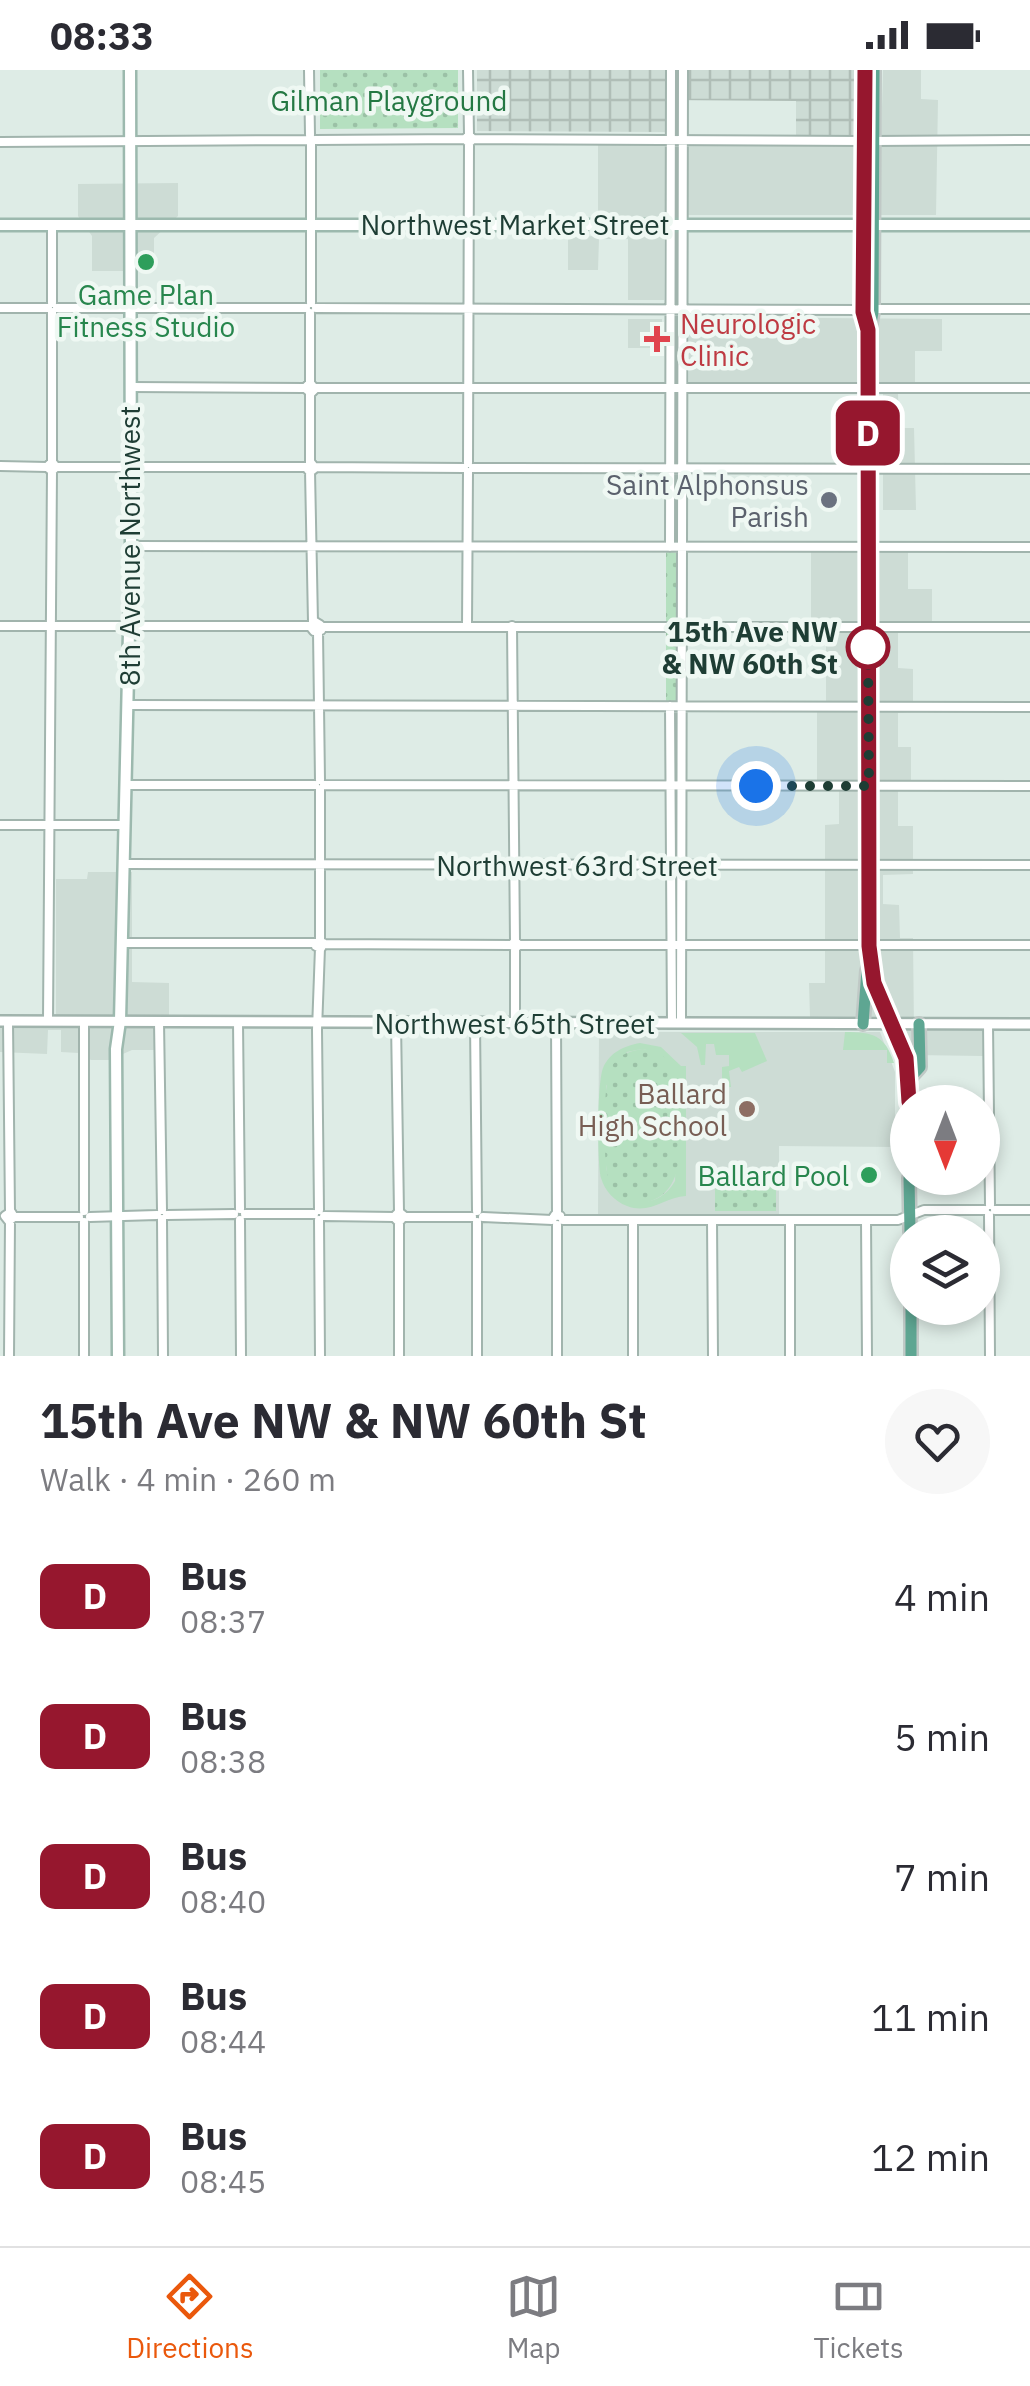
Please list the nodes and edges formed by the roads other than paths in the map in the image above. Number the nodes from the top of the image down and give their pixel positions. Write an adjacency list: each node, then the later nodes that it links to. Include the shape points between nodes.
1 (130, 70): 15 (main road, 8th Avenue Northwest)
2 (309, 70): 9 (street)
3 (468, 70): 8 (street)
4 (671, 70): 10 (street)
5 (683, 70): 11 (street)
6 (865, 70): 13 (main road)
7 (874, 70): 13 (main road)
8 (469, 139): 9 (street); 10 (street); 19 (street)
9 (311, 140): 15 (street); 18 (street)
10 (671, 140): 11 (street); 22 (street)
11 (682, 140): 13 (street); 22 (street)
12 (1030, 140): 13 (street)
13 (869, 141): 23 (main road)
14 (0, 142): 15 (street)
15 (130, 142): 17 (main road, 8th Avenue Northwest)
16 (52, 224): 17 (main road, Northwest Market Street); 21 (main road, Northwest Market Street); 25 (street)
17 (130, 224): 18 (main road, Northwest Market Street); 26 (main road, 8th Avenue Northwest)
18 (311, 224): 19 (main road, Northwest Market Street); 27 (street)
19 (468, 224): 22 (main road, Northwest Market Street); 29 (street)
20 (1030, 224): 23 (main road, Northwest Market Street)
21 (0, 225)
22 (676, 225): 23 (main road, Northwest Market Street); 30 (street); 31 (street)
23 (869, 225): 32 (main road)
24 (0, 308): 25 (street)
25 (52, 308): 26 (street); 41 (street)
26 (131, 308): 27 (street); 33 (main road, 8th Avenue Northwest)
27 (310, 308): 29 (street); 34 (street)
28 (1030, 308): 32 (street)
29 (469, 309): 30 (street); 35 (street)
30 (669, 309): 31 (street); 38 (street)
31 (682, 309): 32 (street); 39 (street)
32 (868, 309): 36 (main road)
33 (130, 388): 34 (street); 42 (main road, 8th Avenue Northwest)
34 (310, 388): 35 (street); 43 (street)
35 (469, 388): 38 (street); 44 (street)
36 (868, 388): 37 (street); 39 (street); 47 (main road)
37 (1030, 388)
38 (670, 389): 39 (street); 45 (street)
39 (682, 389): 46 (street)
40 (0, 466): 41 (street)
41 (52, 467): 42 (street); 57 (street)
42 (130, 467): 43 (street); 49 (main road, 8th Avenue Northwest)
43 (310, 467): 44 (street); 50 (street)
44 (468, 468): 45 (street); 51 (street)
45 (670, 468): 46 (street); 52 (street)
46 (683, 468): 47 (street); 53 (street)
47 (868, 468): 48 (street); 54 (main road)
48 (1030, 468)
49 (130, 546): 50 (street); 58 (main road, 8th Avenue Northwest)
50 (309, 546): 51 (street); 61 (street)
51 (467, 547): 52 (street); 59 (street)
52 (670, 547): 53 (street)
53 (682, 547): 54 (street); 62 (street)
54 (868, 548): 55 (street); 64 (main road)
55 (1030, 548)
56 (0, 626): 57 (street)
57 (50, 626): 58 (street); 80 (street)
58 (130, 626): 61 (street); 65 (main road, 8th Avenue Northwest)
59 (467, 626): 60 (street); 61 (street)
60 (512, 626): 62 (street); 67 (street)
61 (316, 627): 66 (street)
62 (682, 627): 64 (street); 69 (street)
63 (1030, 627): 64 (street)
64 (868, 628): 70 (main road)
65 (128, 705): 66 (street); 72 (main road, 8th Avenue Northwest)
66 (319, 706): 67 (street); 73 (street)
67 (512, 706): 68 (street); 74 (street)
68 (670, 706): 69 (street); 75 (street)
69 (682, 706): 70 (street); 76 (street)
70 (868, 707): 71 (street); 77 (main road)
71 (1030, 707)
72 (126, 785): 73 (street); 81 (main road, 8th Avenue Northwest)
73 (320, 785): 74 (street); 84 (street)
74 (513, 785): 75 (street); 85 (street)
75 (670, 786): 76 (street); 83 (street)
76 (681, 786): 77 (street); 83 (street)
77 (869, 786): 78 (street); 86 (main road)
78 (1030, 786)
79 (0, 825): 80 (street)
80 (49, 825): 81 (street); 94 (street)
81 (125, 825): 82 (main road, 8th Avenue Northwest)
82 (124, 864): 84 (street, Northwest 63rd Street); 88 (main road, 8th Avenue Northwest)
83 (676, 864): 85 (street, Northwest 63rd Street); 86 (street, Northwest 63rd Street); 90 (street)
84 (319, 865): 85 (street, Northwest 63rd Street); 89 (street)
85 (515, 865): 92 (street)
86 (868, 866): 87 (street, Northwest 63rd Street); 93 (main road)
87 (1030, 866)
88 (122, 942): 89 (street); 96 (main road, 8th Avenue Northwest)
89 (320, 944): 92 (street); 100 (street)
90 (676, 944): 92 (street); 93 (street); 105 (street)
91 (1030, 944): 93 (street)
92 (515, 945): 103 (street)
93 (869, 951): 106 (main road); 107 (main road)
94 (48, 1021): 95 (street, Northwest 65th Street); 97 (street, Northwest 65th Street)
95 (84, 1021): 96 (street, Northwest 65th Street); 121 (street)
96 (120, 1021): 98 (street, Northwest 65th Street); 120 (main road, 8th Avenue Northwest)
97 (4, 1022): 119 (street)
98 (159, 1022): 99 (street, Northwest 65th Street); 116 (street)
99 (238, 1022): 100 (street, Northwest 65th Street); 115 (street)
100 (318, 1022): 101 (street, Northwest 65th Street); 117 (street)
101 (396, 1022): 102 (street, Northwest 65th Street); 122 (street)
102 (475, 1022): 103 (street, Northwest 65th Street); 123 (street)
103 (515, 1022): 104 (street, Northwest 65th Street)
104 (556, 1023): 105 (street, Northwest 65th Street); 124 (street)
105 (677, 1023): 106 (street, Northwest 65th Street)
106 (863, 1024): 107 (street, Northwest 65th Street)
107 (892, 1024): 108 (street, Northwest 65th Street); 111 (main road)
108 (919, 1024): 109 (street, Northwest 65th Street); 111 (main road, via 920,1066)
109 (988, 1024): 110 (street, Northwest 65th Street); 113 (street)
110 (1030, 1024)
111 (909, 1079): 112 (main road)
112 (909, 1085)
113 (990, 1210): 114 (street); 118 (street); 145 (street)
114 (1030, 1210)
115 (240, 1214): 116 (street); 117 (street); 135 (street)
116 (162, 1215): 120 (street); 134 (street)
117 (319, 1215): 122 (street); 136 (street)
118 (912, 1215)
119 (8, 1216): 121 (street); 131 (street)
120 (120, 1216): 121 (street); 133 (main road, 8th Avenue Northwest)
121 (84, 1217): 132 (street)
122 (399, 1217): 123 (street); 137 (street)
123 (477, 1217): 124 (street); 138 (street)
124 (557, 1220): 125 (street); 139 (street)
125 (634, 1220): 126 (street); 140 (street)
126 (712, 1220): 127 (street); 141 (street)
127 (790, 1220): 128 (street); 142 (street)
128 (866, 1220): 129 (street); 143 (street)
129 (890, 1220)
130 (910, 1325): 144 (main road)
131 (9, 1356)
132 (84, 1356)
133 (120, 1356)
134 (163, 1356)
135 (241, 1356)
136 (320, 1356)
137 (399, 1356)
138 (477, 1356)
139 (557, 1356)
140 (633, 1356)
141 (713, 1356)
142 (790, 1356)
143 (867, 1356)
144 (911, 1356)
145 (990, 1356)

